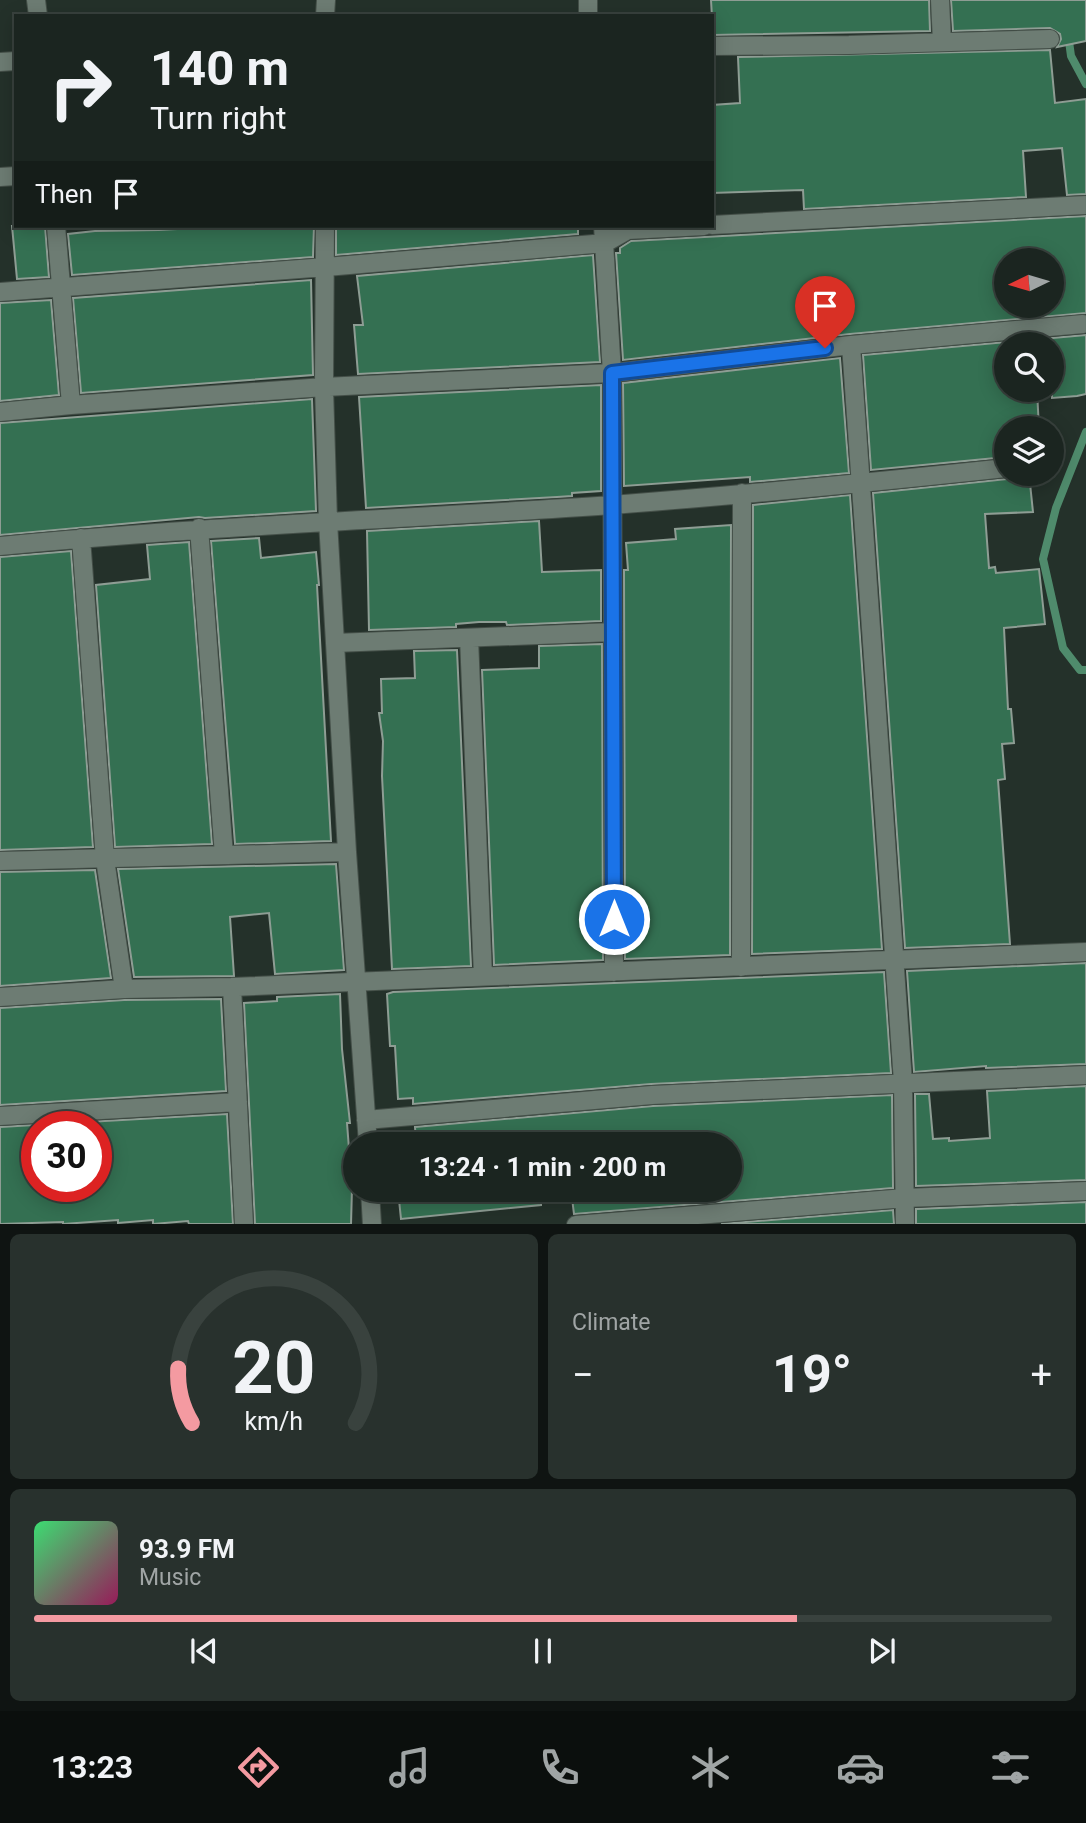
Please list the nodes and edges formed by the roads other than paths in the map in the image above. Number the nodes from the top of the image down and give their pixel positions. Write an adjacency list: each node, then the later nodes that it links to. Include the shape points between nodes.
1 (940, 0): 3 (street)
2 (1050, 39): 3 (street)
3 (942, 43): 4 (street)
4 (714, 46)
5 (1086, 205): 6 (street)
6 (714, 225)
7 (56, 228): 12 (street)
8 (325, 228): 11 (street)
9 (666, 228): 10 (street)
10 (604, 234): 11 (street); 16 (street)
11 (326, 267): 12 (street); 17 (street)
12 (60, 287): 13 (street); 18 (street)
13 (0, 292)
14 (1083, 324): 15 (street)
15 (851, 345): 16 (street); 21 (street)
16 (612, 373): 17 (street); 23 (street)
17 (324, 387): 18 (street); 24 (street)
18 (71, 405): 19 (street)
19 (0, 412)
20 (994, 469): 21 (street)
21 (861, 483): 22 (street); 36 (street)
22 (742, 493): 23 (street); 37 (street)
23 (612, 505): 24 (street); 28 (street)
24 (328, 521): 25 (street); 30 (street)
25 (199, 528): 26 (street); 32 (street)
26 (81, 538): 27 (street); 33 (street)
27 (0, 546)
28 (613, 632): 29 (street); 38 (street)
29 (469, 638): 30 (street); 39 (street)
30 (335, 643): 31 (street)
31 (347, 852): 32 (street); 40 (street)
32 (224, 855): 33 (street)
33 (105, 859): 34 (street); 42 (street)
34 (0, 861)
35 (1086, 952): 36 (street)
36 (893, 961): 37 (street); 45 (street)
37 (741, 967): 38 (street)
38 (614, 972): 39 (street)
39 (484, 976): 40 (street)
40 (355, 982): 41 (street); 48 (street)
41 (232, 987): 42 (street); 46 (street)
42 (124, 989): 43 (street)
43 (0, 998)
44 (1086, 1075): 45 (street)
45 (903, 1082): 48 (street, via 652,1095); 51 (street)
46 (238, 1102): 47 (street); 53 (street)
47 (0, 1116)
48 (366, 1120): 49 (street)
49 (367, 1132)
50 (1086, 1191): 51 (street)
51 (905, 1198): 55 (street); 56 (street)
52 (371, 1202): 54 (street)
53 (244, 1224)
54 (372, 1224)
55 (576, 1224)
56 (905, 1224)

